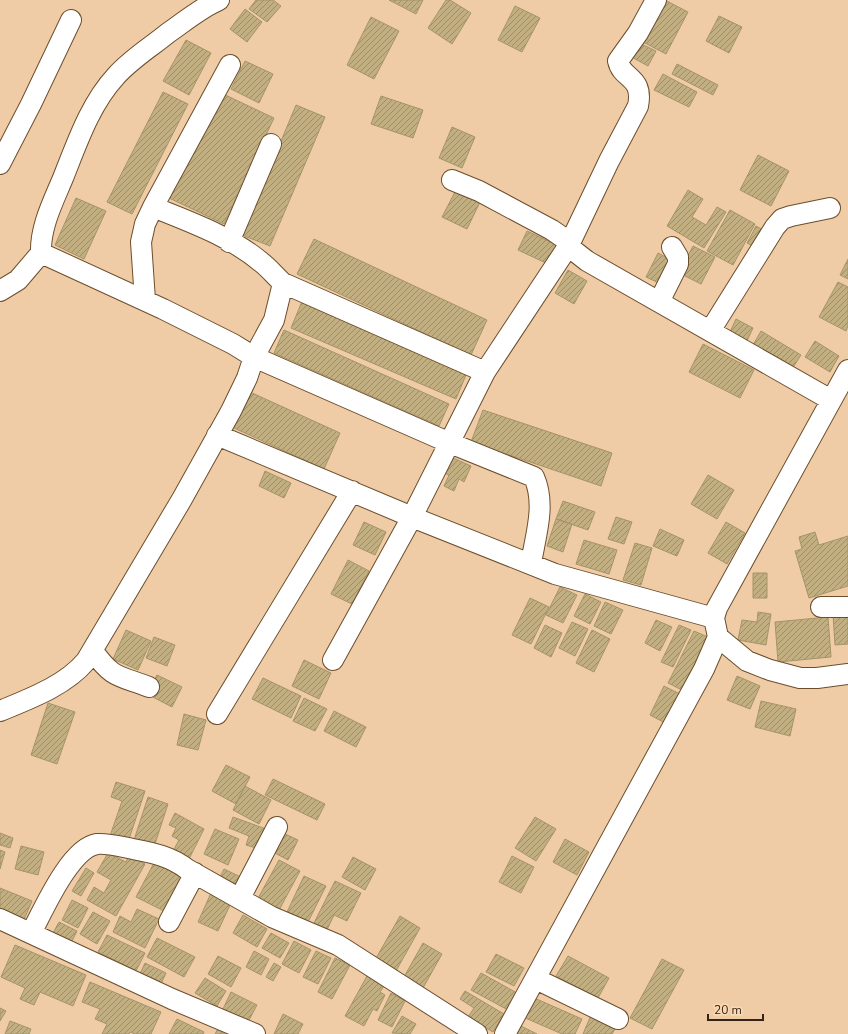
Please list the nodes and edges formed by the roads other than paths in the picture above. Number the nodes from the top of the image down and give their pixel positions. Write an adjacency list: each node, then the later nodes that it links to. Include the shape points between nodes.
1 (219, 0): 13 (street, via 181,24 132,61 100,96 83,130 43,229)
2 (656, 0): 11 (street, via 638,33 618,61 637,85 638,106)
3 (71, 20): 6 (street)
4 (230, 65): 8 (street)
5 (271, 144): 10 (street)
6 (0, 164)
7 (452, 180): 11 (street, via 479,191 552,230 565,238)
8 (153, 207): 10 (street, via 192,222); 16 (street, via 145,224 141,242)
9 (830, 208): 18 (street, via 782,219)
10 (229, 242): 14 (street, via 261,262)
11 (569, 245): 17 (street, via 587,262); 20 (street)
12 (672, 247): 17 (street, via 678,257 678,264)
13 (41, 253): 15 (street, via 18,280); 16 (street)
14 (283, 283): 19 (street, via 274,320); 20 (street)
15 (0, 291)
16 (145, 300): 19 (street)
17 (659, 302): 18 (street)
18 (710, 331): 22 (street)
19 (254, 357): 23 (street, via 247,378); 24 (street)
20 (485, 372): 24 (street)
21 (846, 378): 22 (street)
22 (831, 400): 30 (street, via 717,608)
23 (217, 435): 25 (street); 32 (street)
24 (450, 443): 26 (street); 27 (street, via 534,477 540,489 540,510)
25 (352, 491): 26 (street); 37 (street)
26 (412, 517): 27 (street); 33 (street)
27 (531, 563): 30 (street, via 555,574)
28 (821, 607): 29 (street)
29 (848, 607)
30 (714, 618): 31 (street)
31 (718, 637): 34 (street, via 747,661 770,670 800,678); 44 (street, via 704,669)
32 (93, 650): 35 (street, via 112,674); 36 (street, via 78,671 38,695)
33 (333, 660)
34 (848, 674)
35 (149, 687)
36 (0, 711)
37 (217, 714)
38 (278, 827): 40 (street)
39 (195, 873): 40 (street); 42 (street); 43 (street, via 159,854 97,844 86,848 67,869)
40 (240, 898): 47 (street, via 272,917 338,945)
41 (0, 919): 43 (street)
42 (169, 922)
43 (30, 933): 46 (street, via 172,999)
44 (536, 979): 45 (street); 48 (street)
45 (618, 1019)
46 (255, 1034)
47 (477, 1034)
48 (505, 1034)

